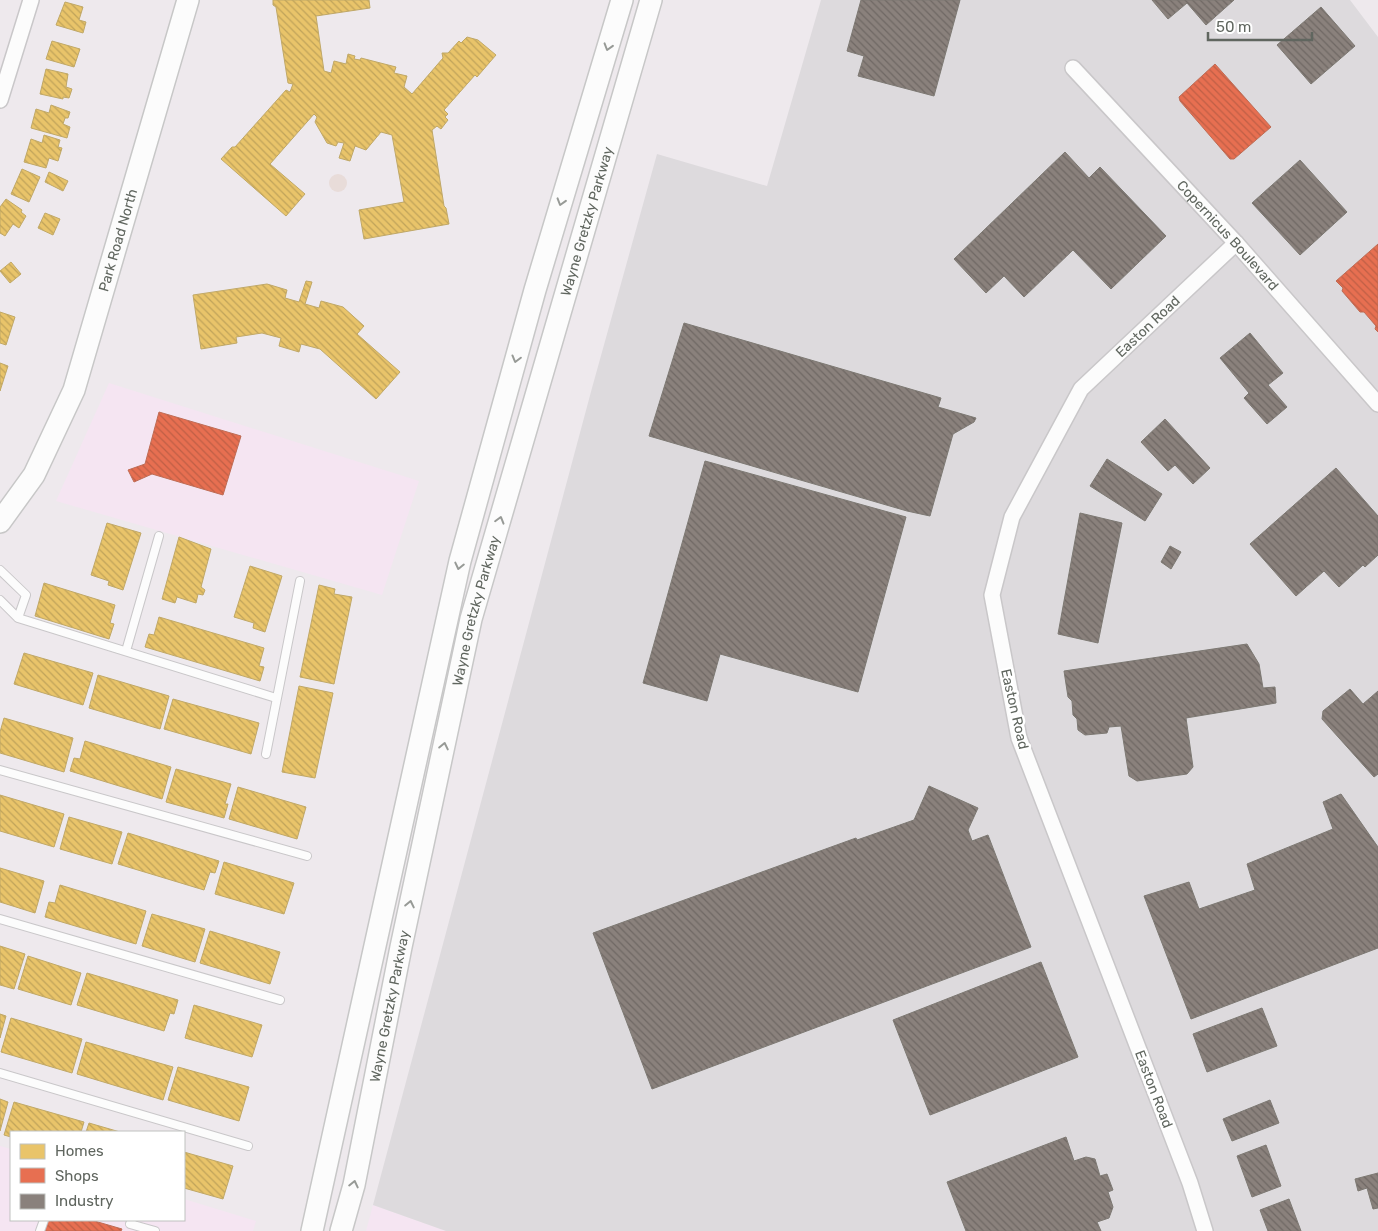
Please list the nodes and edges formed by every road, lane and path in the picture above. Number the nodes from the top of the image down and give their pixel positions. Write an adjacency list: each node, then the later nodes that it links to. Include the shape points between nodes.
1 (30, 0): 6 (street)
2 (188, 0): 9 (main road, Park Road North, via 74,390 34,475)
3 (622, 0): 26 (main road, Wayne Gretzky Parkway, one-way to 26, via 535,290 460,561)
4 (651, 0): 27 (main road, Wayne Gretzky Parkway, one-way to 4, via 354,1185 471,620)
5 (1073, 68): 7 (street, Copernicus Boulevard)
6 (0, 100)
7 (1236, 243): 8 (street, Copernicus Boulevard); 28 (street, Easton Road, via 1081,389 1012,517 992,595 1019,738 1187,1173)
8 (1378, 404)
9 (0, 522)
10 (159, 536): 15 (lane)
11 (0, 570): 14 (lane, via 26,594)
12 (300, 580): 16 (lane)
13 (0, 600): 14 (lane)
14 (18, 618): 15 (lane)
15 (126, 651): 16 (lane)
16 (276, 698): 17 (lane)
17 (266, 754)
18 (0, 770): 19 (lane)
19 (308, 856)
20 (0, 919): 21 (lane)
21 (280, 1000)
22 (0, 1072): 23 (lane)
23 (248, 1146)
24 (132, 1221): 25 (lane, via 130,1224)
25 (155, 1231)
26 (312, 1231)
27 (341, 1231)
28 (1205, 1231)

